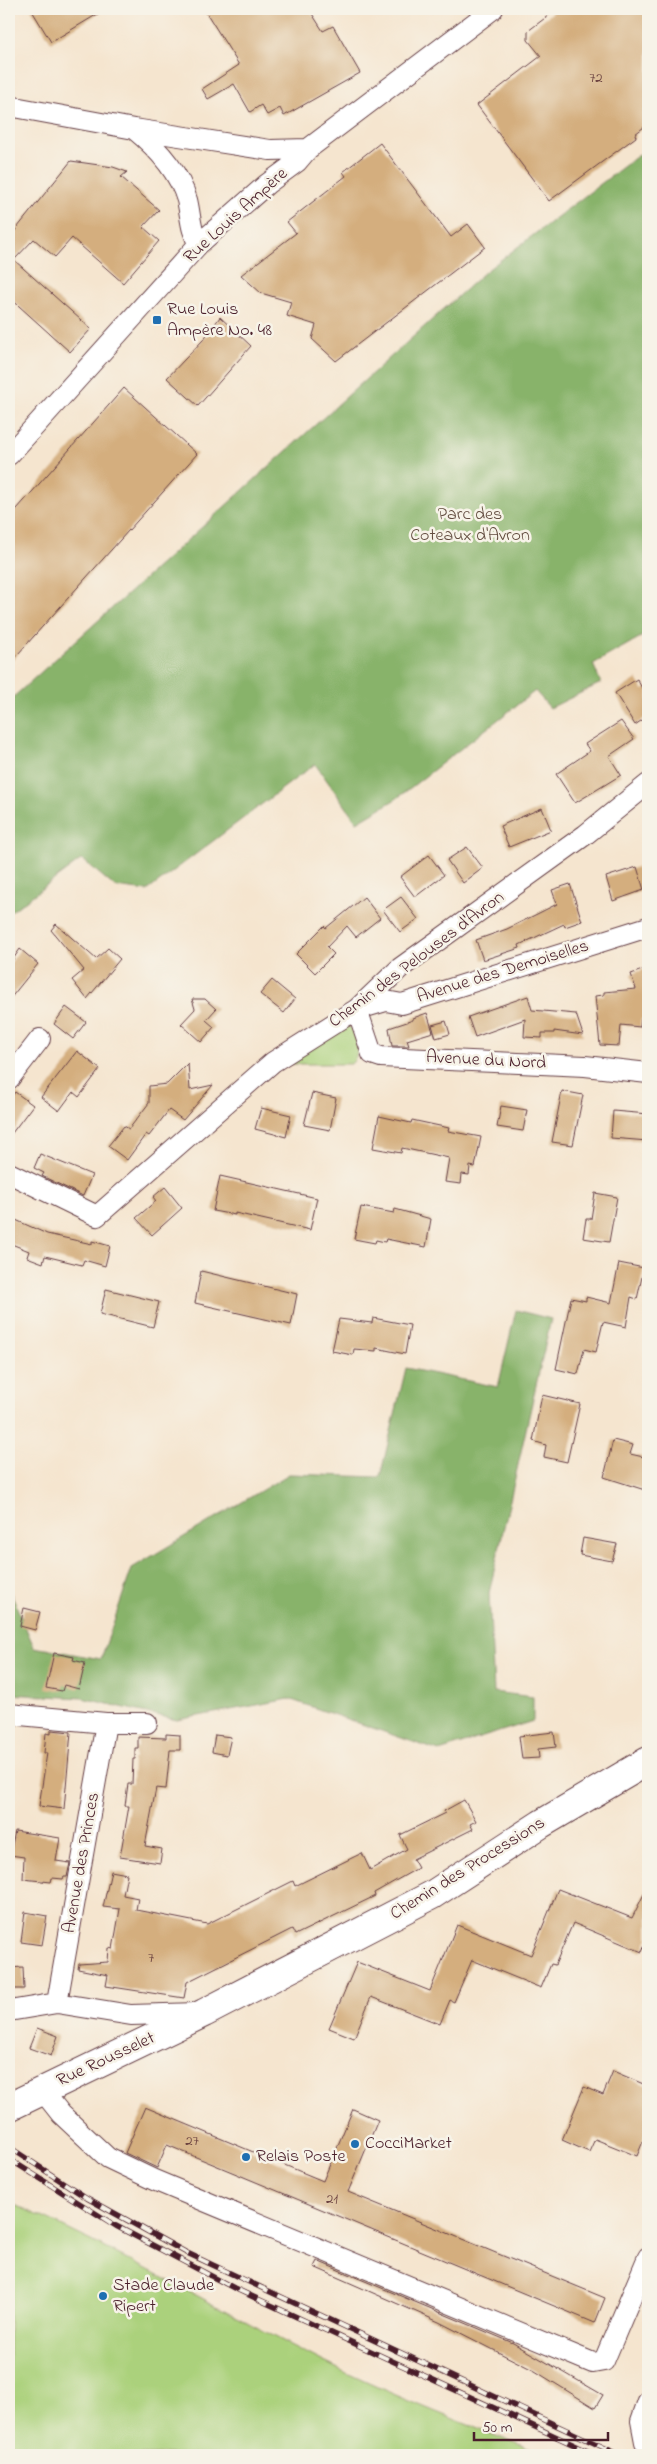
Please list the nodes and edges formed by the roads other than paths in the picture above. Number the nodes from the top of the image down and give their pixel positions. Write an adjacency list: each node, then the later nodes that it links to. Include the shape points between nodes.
1 (493, 9): 4 (street, Rue Louis Ampère)
2 (9, 106): 3 (street)
3 (134, 129): 4 (street, via 270,150); 5 (street, via 152,144 176,177 186,198 193,236)
4 (308, 149): 5 (street, Rue Louis Ampère, via 298,162 267,184)
5 (199, 244): 6 (street, Rue Louis Ampère)
6 (9, 455)
7 (648, 784): 9 (street, Chemin des Pelouses d'Avron, via 585,836 400,968)
8 (648, 927): 9 (street, Avenue des Demoiselles, via 402,1004 386,1002)
9 (357, 1009): 11 (street, Avenue du Nord, via 372,1054 381,1057 585,1066); 13 (street, Chemin des Pelouses d'Avron, via 273,1062 97,1216)
10 (40, 1039): 12 (street)
11 (648, 1073)
12 (9, 1079)
13 (9, 1173)
14 (9, 1714): 15 (street)
15 (106, 1723): 16 (street); 18 (street, Avenue des Princes)
16 (148, 1723)
17 (648, 1762): 20 (street, Chemin des Processions, via 540,1824 432,1895)
18 (57, 2003): 19 (street); 20 (street, via 130,2015)
19 (9, 2011)
20 (204, 2013): 21 (street, Rue Rousselet)
21 (42, 2090): 22 (street, Rue Rousselet); 23 (street, via 61,2114 108,2158 593,2364 604,2361)
22 (9, 2107)
23 (648, 2257)
24 (648, 2401): 25 (street, via 641,2421 645,2442)
25 (648, 2443)

